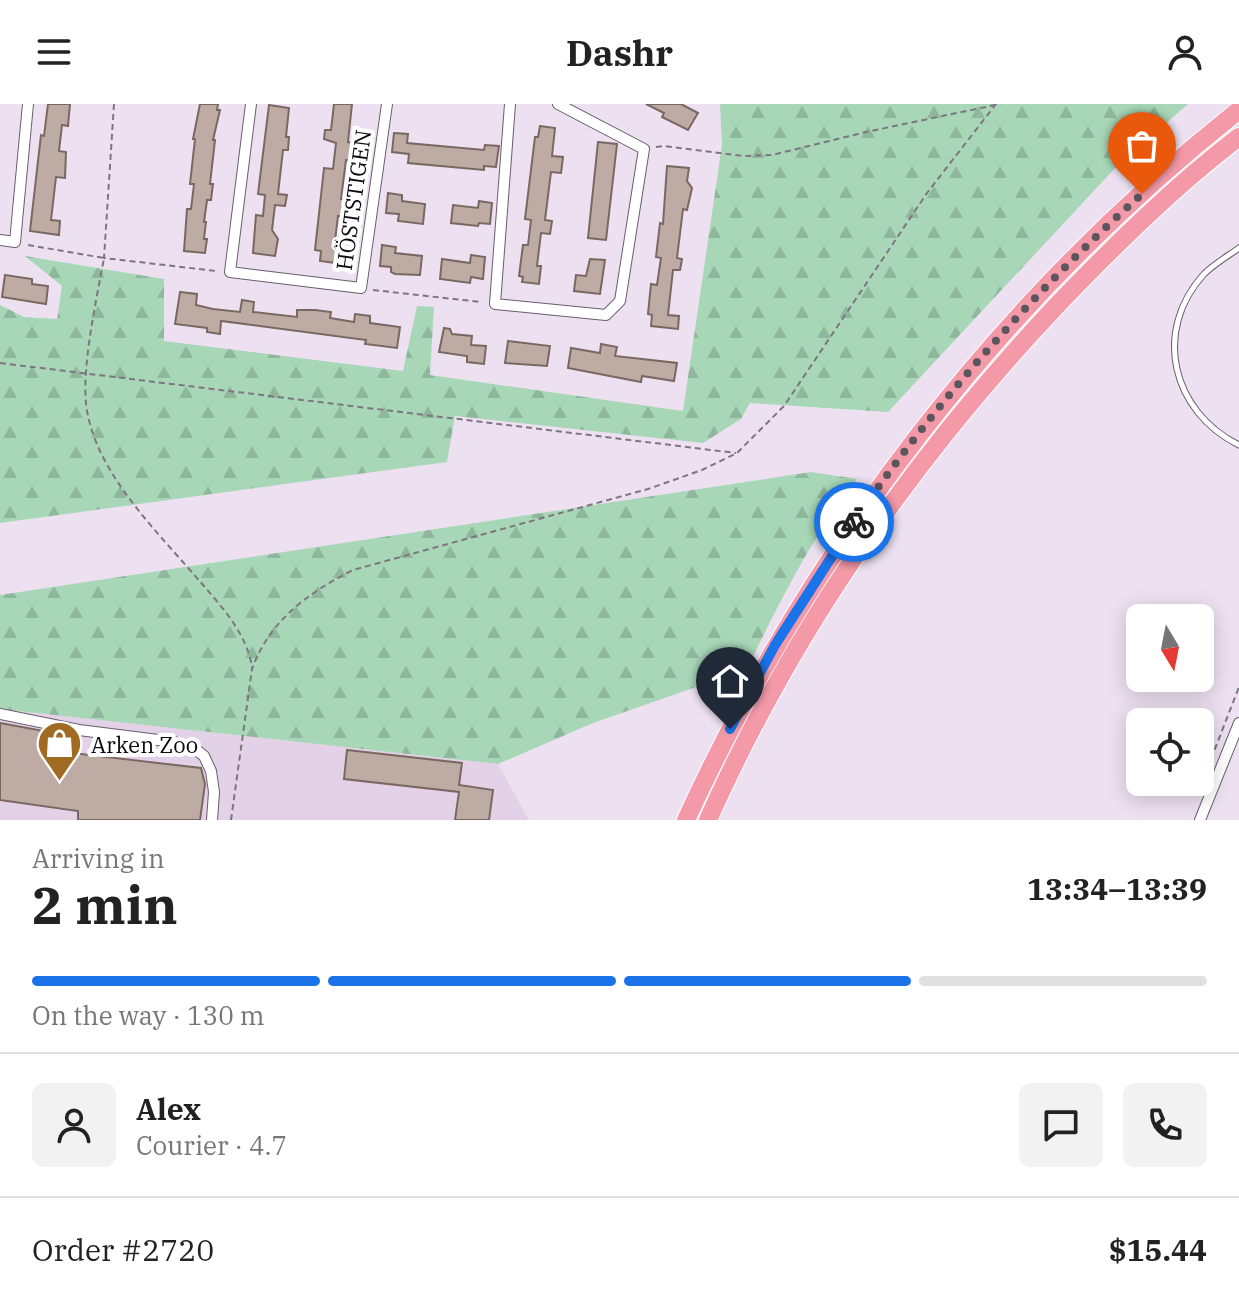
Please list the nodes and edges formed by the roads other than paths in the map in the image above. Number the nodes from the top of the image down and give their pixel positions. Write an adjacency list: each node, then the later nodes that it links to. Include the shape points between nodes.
1 (28, 104): 8 (street, via 15,242)
2 (251, 104): 3 (street, HÖSTSTIGEN, via 230,272 361,288)
3 (387, 104)
4 (510, 104): 5 (street, via 495,304 606,315 620,301 644,149)
5 (558, 104)
6 (1239, 110): 15 (highway, via 1064,269 929,421 867,503 775,645)
7 (1239, 137): 12 (highway, via 1081,281 944,433 838,582)
8 (0, 240)
9 (1239, 248): 10 (lane, via 1205,274 1184,303 1173,336 1176,371 1193,408 1220,436)
10 (1239, 445)
11 (0, 714): 14 (street, via 194,748 211,771)
12 (758, 717): 16 (highway); 17 (highway)
13 (1239, 723): 18 (street)
14 (212, 820)
15 (686, 820)
16 (708, 820)
17 (722, 820)
18 (1200, 820)

